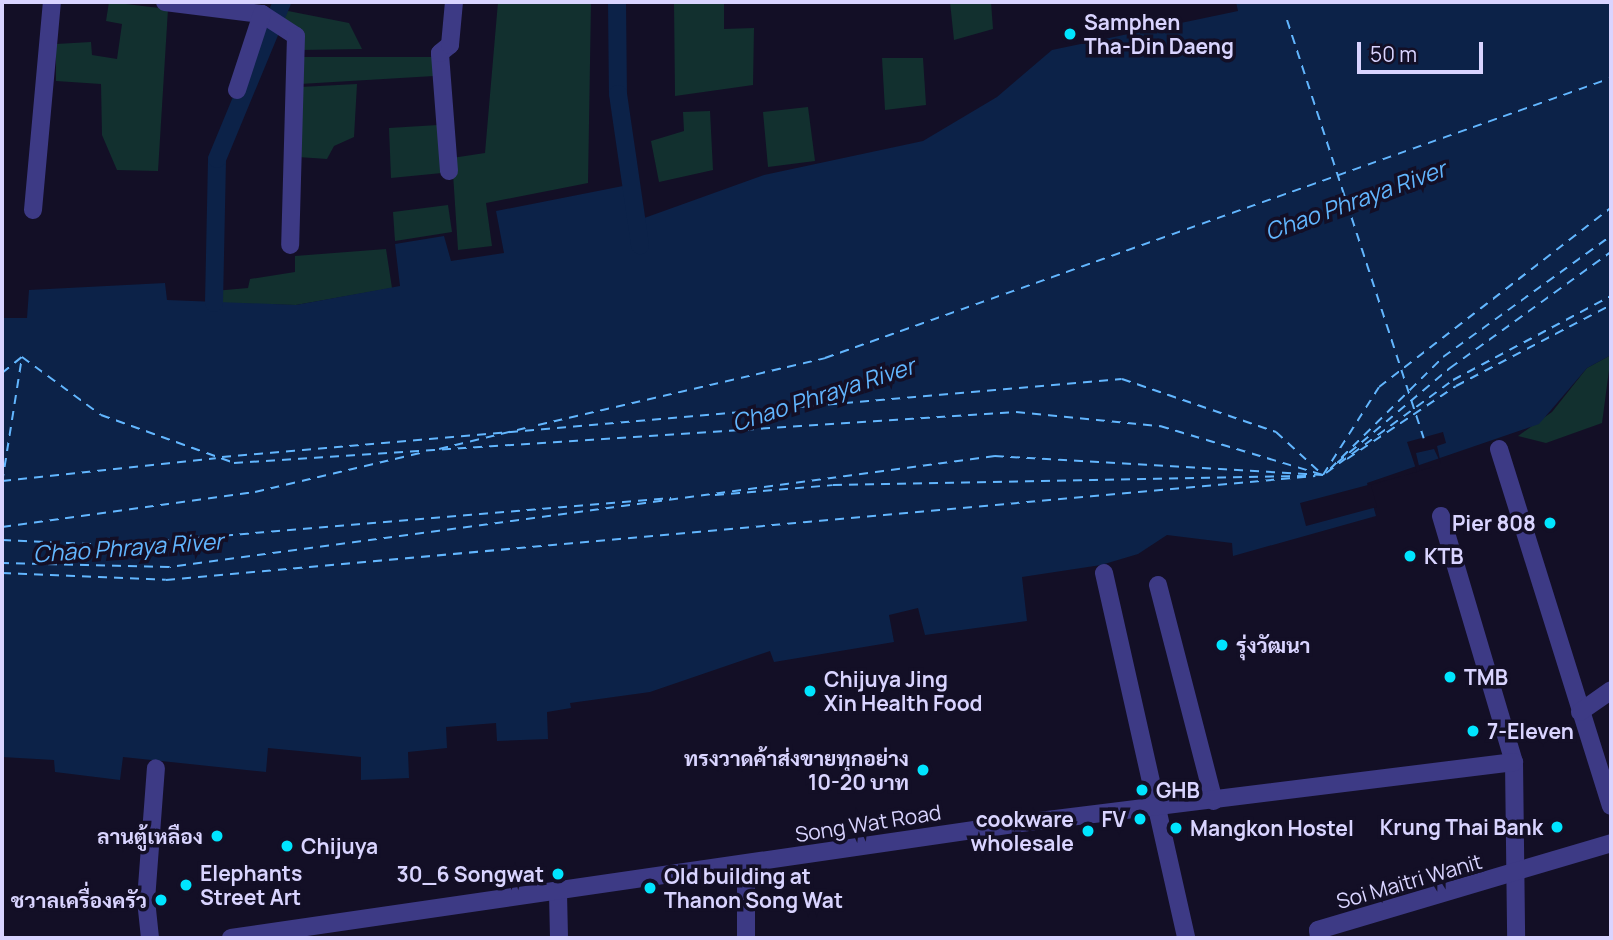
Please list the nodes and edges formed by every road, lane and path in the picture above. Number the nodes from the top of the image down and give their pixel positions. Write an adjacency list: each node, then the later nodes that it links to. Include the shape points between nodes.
1 (52, 2): 8 (street)
2 (165, 2): 4 (street)
3 (454, 2): 7 (street, via 450,45 440,53)
4 (225, 6): 5 (street)
5 (262, 14): 6 (street); 9 (street, via 284,23 296,36)
6 (237, 90)
7 (449, 171)
8 (33, 211)
9 (290, 245)
10 (1499, 449): 15 (street)
11 (1441, 516): 16 (street)
12 (1104, 573): 20 (street)
13 (1158, 585): 18 (street)
14 (1611, 690): 15 (street)
15 (1580, 712): 19 (street)
16 (1514, 761): 18 (street, Song Wat Road); 23 (street)
17 (156, 768): 26 (street, via 146,900)
18 (1214, 801): 20 (street, Song Wat Road)
19 (1611, 806)
20 (1157, 807): 22 (street, Song Wat Road); 30 (street)
21 (1611, 843): 23 (street)
22 (746, 865): 24 (street, Song Wat Road); 29 (street)
23 (1520, 872): 31 (street, Soi Maitri Wanit, via 1318,930); 32 (street)
24 (558, 893): 25 (street, Song Wat Road); 28 (street)
25 (311, 932): 27 (street, Song Wat Road)
26 (150, 938)
27 (231, 938)
28 (559, 938)
29 (746, 938)
30 (1186, 938)
31 (1319, 938)
32 (1516, 938)

